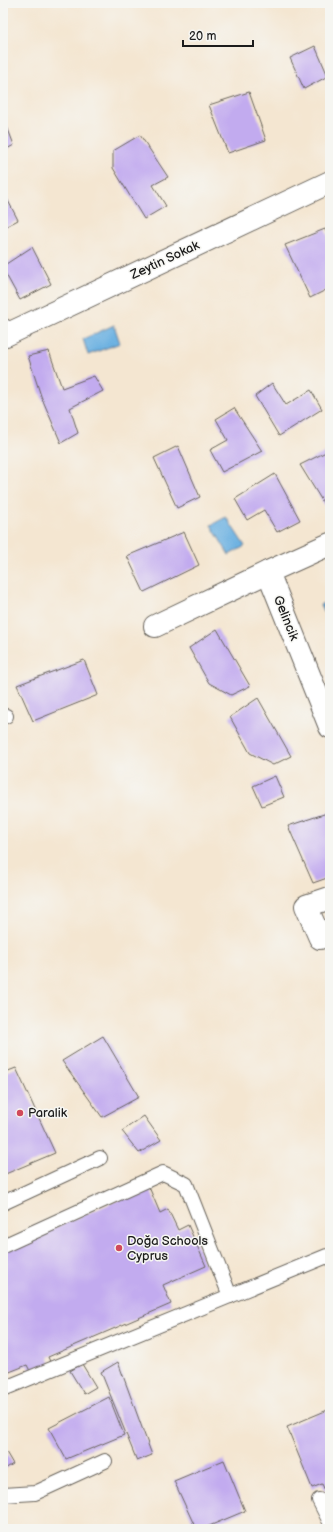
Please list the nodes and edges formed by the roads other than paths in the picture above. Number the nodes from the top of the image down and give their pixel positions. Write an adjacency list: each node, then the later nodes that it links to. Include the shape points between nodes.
1 (330, 182): 2 (street, Zeytin Sokak, via 6,335)
2 (3, 330)
3 (330, 544): 4 (street)
4 (268, 572): 5 (street); 6 (street, Gelincik)
5 (155, 626)
6 (330, 727)
7 (330, 898): 8 (street, via 306,906)
8 (320, 938)
9 (100, 1158): 10 (lane)
10 (3, 1203)
11 (3, 1246): 13 (lane, via 163,1173 186,1184)
12 (330, 1258): 13 (lane, via 327,1256)
13 (230, 1296): 14 (lane)
14 (3, 1389)
15 (105, 1462): 16 (lane, via 35,1493)
16 (3, 1495)
17 (319, 1500): 18 (lane)
18 (330, 1522)

